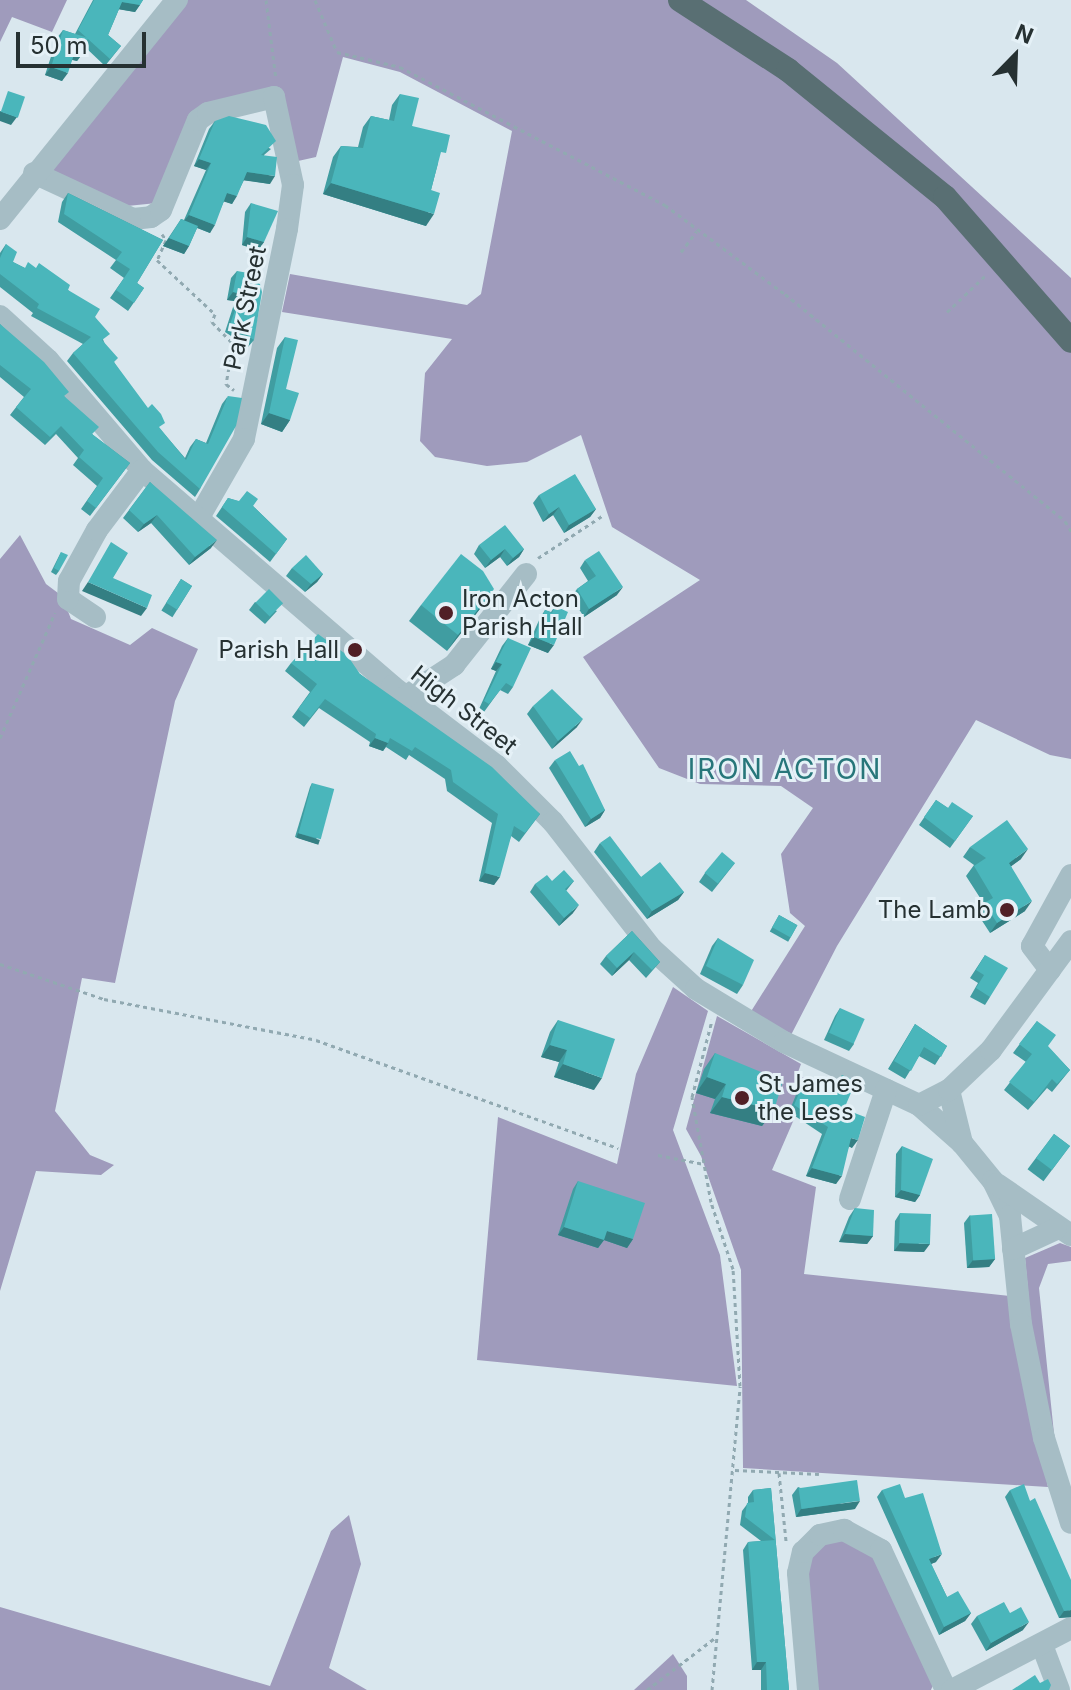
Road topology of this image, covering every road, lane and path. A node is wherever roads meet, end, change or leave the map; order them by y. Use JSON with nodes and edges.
{"nodes":[{"id":1,"x":177,"y":0,"type":"edge"},
{"id":2,"x":266,"y":0,"type":"edge"},
{"id":3,"x":315,"y":0,"type":"edge"},
{"id":4,"x":680,"y":0,"type":"edge"},
{"id":5,"x":274,"y":97,"type":"junction"},
{"id":6,"x":34,"y":173,"type":"junction"},
{"id":7,"x":0,"y":219,"type":"edge"},
{"id":8,"x":697,"y":231,"type":"junction"},
{"id":9,"x":165,"y":241,"type":"edge"},
{"id":10,"x":681,"y":252,"type":"dead end"},
{"id":11,"x":1003,"y":259,"type":"junction"},
{"id":12,"x":947,"y":312,"type":"dead end"},
{"id":13,"x":0,"y":316,"type":"edge"},
{"id":14,"x":1071,"y":341,"type":"edge"},
{"id":15,"x":241,"y":392,"type":"dead end"},
{"id":16,"x":142,"y":470,"type":"junction"},
{"id":17,"x":602,"y":516,"type":"dead end"},
{"id":18,"x":198,"y":519,"type":"junction"},
{"id":19,"x":1071,"y":531,"type":"edge"},
{"id":20,"x":526,"y":574,"type":"joint"},
{"id":21,"x":69,"y":581,"type":"junction"},
{"id":22,"x":95,"y":617,"type":"dead end"},
{"id":23,"x":405,"y":697,"type":"junction"},
{"id":24,"x":0,"y":738,"type":"edge"},
{"id":25,"x":1071,"y":875,"type":"edge"},
{"id":26,"x":1071,"y":941,"type":"edge"},
{"id":27,"x":0,"y":964,"type":"edge"},
{"id":28,"x":1050,"y":970,"type":"junction"},
{"id":29,"x":713,"y":1015,"type":"dead end"},
{"id":30,"x":886,"y":1090,"type":"junction"},
{"id":31,"x":949,"y":1090,"type":"junction"},
{"id":32,"x":919,"y":1105,"type":"junction"},
{"id":33,"x":962,"y":1143,"type":"junction"},
{"id":34,"x":618,"y":1148,"type":"dead end"},
{"id":35,"x":658,"y":1155,"type":"dead end"},
{"id":36,"x":704,"y":1164,"type":"junction"},
{"id":37,"x":993,"y":1181,"type":"junction"},
{"id":38,"x":850,"y":1199,"type":"dead end"},
{"id":39,"x":1064,"y":1232,"type":"edge"},
{"id":40,"x":1013,"y":1249,"type":"junction"},
{"id":41,"x":735,"y":1470,"type":"junction"},
{"id":42,"x":779,"y":1473,"type":"junction"},
{"id":43,"x":819,"y":1474,"type":"dead end"},
{"id":44,"x":1071,"y":1523,"type":"edge"},
{"id":45,"x":800,"y":1565,"type":"junction"},
{"id":46,"x":1071,"y":1628,"type":"edge"},
{"id":47,"x":717,"y":1637,"type":"junction"},
{"id":48,"x":1042,"y":1645,"type":"junction"},
{"id":49,"x":647,"y":1690,"type":"edge"},
{"id":50,"x":712,"y":1690,"type":"edge"},
{"id":51,"x":808,"y":1690,"type":"edge"},
{"id":52,"x":946,"y":1690,"type":"edge"},
{"id":53,"x":952,"y":1690,"type":"edge"},
{"id":54,"x":1059,"y":1690,"type":"edge"}],
"edges":[{"from":1,"to":6,"type":"street"},
{"from":2,"to":5,"type":"path"},
{"from":3,"to":8,"type":"path"},
{"from":4,"to":11,"type":"main road"},
{"from":5,"to":6,"type":"street"},
{"from":5,"to":18,"type":"street","name":"Park Street"},
{"from":6,"to":7,"type":"street"},
{"from":8,"to":10,"type":"path"},
{"from":8,"to":19,"type":"path"},
{"from":9,"to":15,"type":"path"},
{"from":11,"to":12,"type":"path"},
{"from":11,"to":14,"type":"main road"},
{"from":13,"to":16,"type":"street","name":"High Street"},
{"from":16,"to":18,"type":"street","name":"High Street"},
{"from":16,"to":21,"type":"street"},
{"from":17,"to":20,"type":"path"},
{"from":18,"to":23,"type":"street","name":"High Street"},
{"from":20,"to":23,"type":"street"},
{"from":21,"to":22,"type":"street"},
{"from":21,"to":24,"type":"path"},
{"from":23,"to":30,"type":"street","name":"High Street"},
{"from":25,"to":28,"type":"street"},
{"from":26,"to":28,"type":"street"},
{"from":27,"to":34,"type":"path"},
{"from":28,"to":31,"type":"street"},
{"from":29,"to":36,"type":"path"},
{"from":30,"to":32,"type":"street","name":"High Street"},
{"from":30,"to":38,"type":"street"},
{"from":31,"to":32,"type":"street"},
{"from":31,"to":33,"type":"street"},
{"from":32,"to":33,"type":"street","name":"High Street"},
{"from":33,"to":37,"type":"street","name":"High Street"},
{"from":35,"to":36,"type":"path"},
{"from":36,"to":41,"type":"path"},
{"from":37,"to":39,"type":"street"},
{"from":37,"to":40,"type":"street"},
{"from":39,"to":40,"type":"street"},
{"from":40,"to":44,"type":"street"},
{"from":41,"to":42,"type":"path"},
{"from":41,"to":47,"type":"path"},
{"from":42,"to":43,"type":"path"},
{"from":42,"to":45,"type":"path"},
{"from":45,"to":51,"type":"street"},
{"from":45,"to":52,"type":"street"},
{"from":46,"to":48,"type":"street"},
{"from":47,"to":49,"type":"path"},
{"from":47,"to":50,"type":"path"},
{"from":48,"to":53,"type":"street"},
{"from":48,"to":54,"type":"street"}]}
